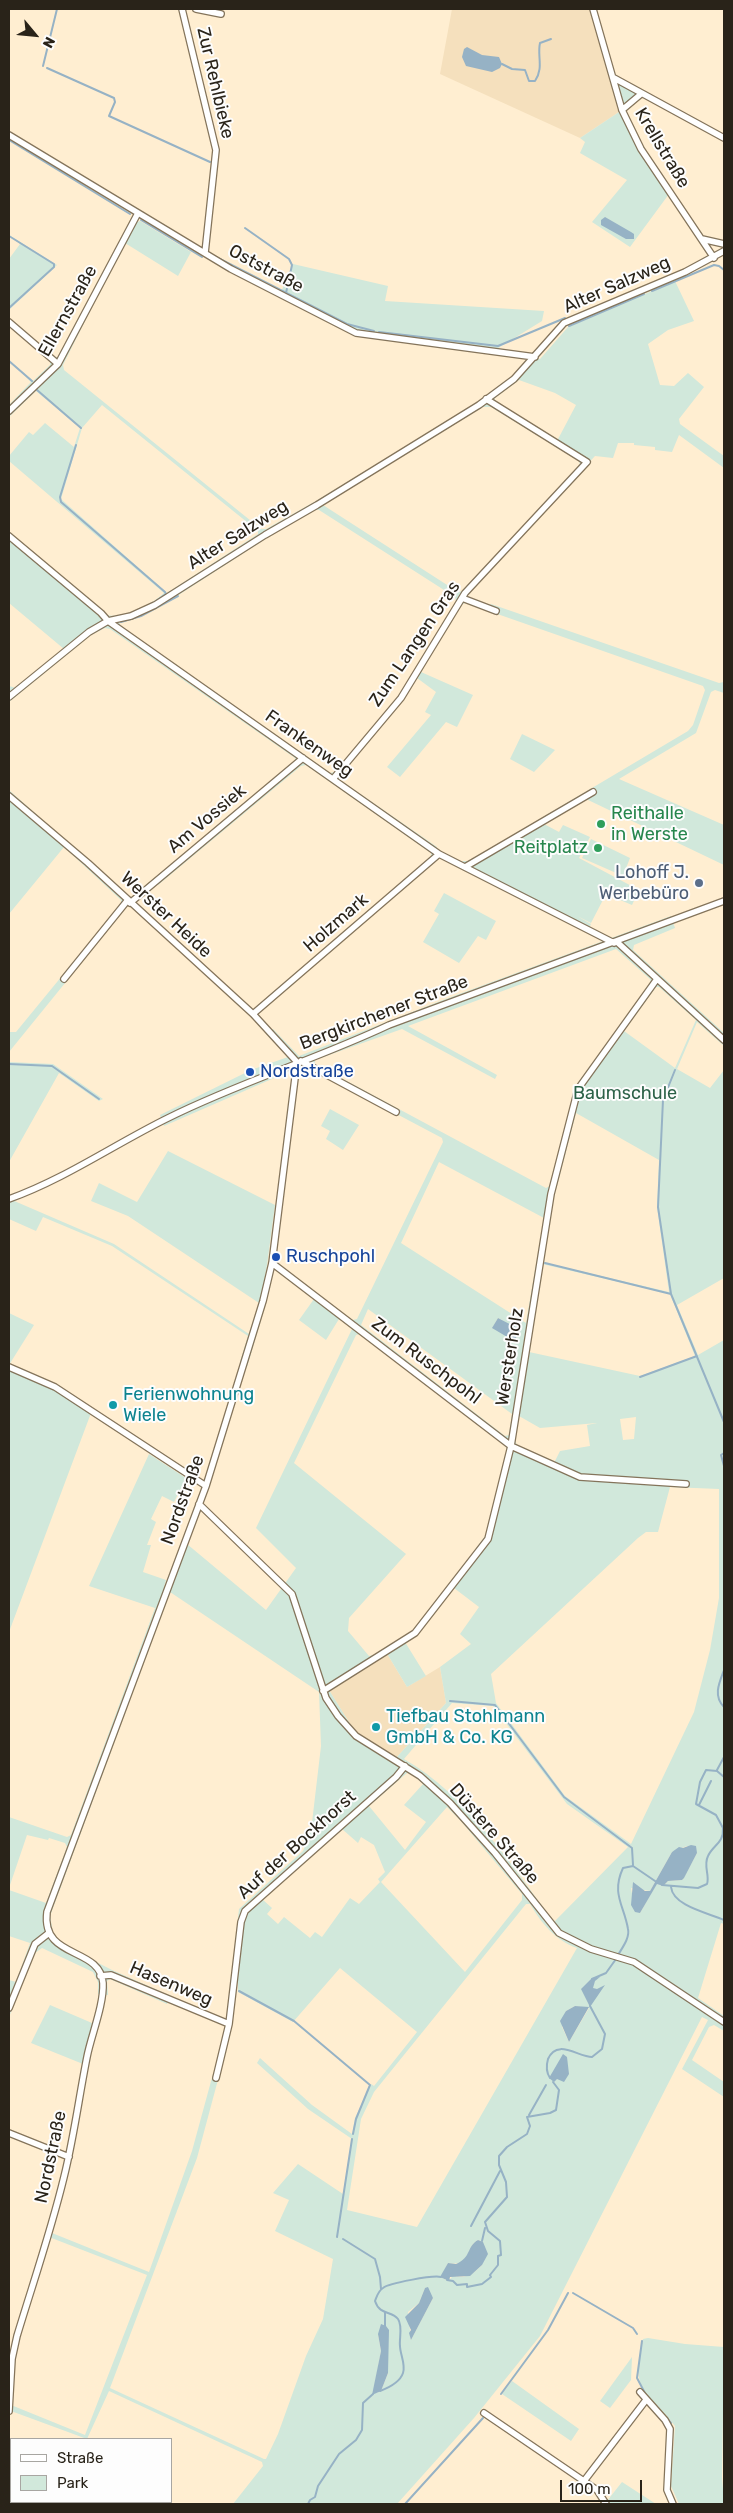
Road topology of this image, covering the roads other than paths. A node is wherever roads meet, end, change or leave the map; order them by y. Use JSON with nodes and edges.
{"nodes":[{"id":1,"x":182,"y":9,"type":"edge"},
{"id":2,"x":196,"y":9,"type":"edge"},
{"id":3,"x":593,"y":9,"type":"edge"},
{"id":4,"x":221,"y":14,"type":"dead end"},
{"id":5,"x":614,"y":78,"type":"junction"},
{"id":6,"x":641,"y":94,"type":"junction"},
{"id":7,"x":622,"y":110,"type":"junction"},
{"id":8,"x":9,"y":135,"type":"edge"},
{"id":9,"x":724,"y":138,"type":"edge"},
{"id":10,"x":138,"y":213,"type":"junction"},
{"id":11,"x":701,"y":239,"type":"junction"},
{"id":12,"x":724,"y":244,"type":"edge"},
{"id":13,"x":724,"y":251,"type":"edge"},
{"id":14,"x":204,"y":253,"type":"junction"},
{"id":15,"x":714,"y":258,"type":"junction"},
{"id":16,"x":9,"y":322,"type":"edge"},
{"id":17,"x":536,"y":357,"type":"junction"},
{"id":18,"x":58,"y":364,"type":"junction"},
{"id":19,"x":486,"y":399,"type":"junction"},
{"id":20,"x":9,"y":411,"type":"edge"},
{"id":21,"x":9,"y":536,"type":"edge"},
{"id":22,"x":462,"y":598,"type":"junction"},
{"id":23,"x":496,"y":611,"type":"dead end"},
{"id":24,"x":108,"y":622,"type":"junction"},
{"id":25,"x":9,"y":697,"type":"edge"},
{"id":26,"x":303,"y":758,"type":"junction"},
{"id":27,"x":333,"y":779,"type":"junction"},
{"id":28,"x":593,"y":792,"type":"dead end"},
{"id":29,"x":9,"y":796,"type":"edge"},
{"id":30,"x":439,"y":854,"type":"junction"},
{"id":31,"x":465,"y":866,"type":"junction"},
{"id":32,"x":129,"y":902,"type":"junction"},
{"id":33,"x":724,"y":902,"type":"edge"},
{"id":34,"x":615,"y":942,"type":"junction"},
{"id":35,"x":64,"y":978,"type":"dead end"},
{"id":36,"x":658,"y":979,"type":"junction"},
{"id":37,"x":253,"y":1014,"type":"junction"},
{"id":38,"x":724,"y":1040,"type":"edge"},
{"id":39,"x":300,"y":1062,"type":"junction"},
{"id":40,"x":396,"y":1112,"type":"dead end"},
{"id":41,"x":9,"y":1199,"type":"edge"},
{"id":42,"x":272,"y":1263,"type":"junction"},
{"id":43,"x":9,"y":1367,"type":"edge"},
{"id":44,"x":511,"y":1446,"type":"junction"},
{"id":45,"x":686,"y":1484,"type":"dead end"},
{"id":46,"x":206,"y":1486,"type":"junction"},
{"id":47,"x":199,"y":1504,"type":"junction"},
{"id":48,"x":323,"y":1691,"type":"junction"},
{"id":49,"x":405,"y":1766,"type":"junction"},
{"id":50,"x":49,"y":1933,"type":"junction"},
{"id":51,"x":100,"y":1976,"type":"junction"},
{"id":52,"x":9,"y":2008,"type":"edge"},
{"id":53,"x":724,"y":2022,"type":"edge"},
{"id":54,"x":229,"y":2024,"type":"junction"},
{"id":55,"x":216,"y":2078,"type":"dead end"},
{"id":56,"x":9,"y":2134,"type":"edge"},
{"id":57,"x":68,"y":2157,"type":"junction"},
{"id":58,"x":640,"y":2392,"type":"dead end"},
{"id":59,"x":646,"y":2400,"type":"junction"},
{"id":60,"x":9,"y":2411,"type":"edge"},
{"id":61,"x":484,"y":2413,"type":"dead end"},
{"id":62,"x":584,"y":2481,"type":"junction"},
{"id":63,"x":606,"y":2504,"type":"edge"},
{"id":64,"x":674,"y":2504,"type":"edge"}],
"edges":[{"from":1,"to":14,"type":"street","name":"Zur Rehlbieke"},
{"from":2,"to":4,"type":"street"},
{"from":3,"to":5,"type":"street","name":"Krellstraße"},
{"from":5,"to":6,"type":"street"},
{"from":5,"to":7,"type":"street","name":"Krellstraße"},
{"from":6,"to":7,"type":"street"},
{"from":6,"to":9,"type":"street"},
{"from":7,"to":11,"type":"street","name":"Krellstraße"},
{"from":8,"to":10,"type":"street","name":"Oststraße"},
{"from":10,"to":14,"type":"street","name":"Oststraße"},
{"from":10,"to":18,"type":"street","name":"Ellernstraße"},
{"from":11,"to":12,"type":"street"},
{"from":11,"to":15,"type":"street","name":"Krellstraße"},
{"from":13,"to":15,"type":"street","name":"Alter Salzweg"},
{"from":14,"to":17,"type":"street","name":"Oststraße"},
{"from":15,"to":17,"type":"street","name":"Alter Salzweg"},
{"from":16,"to":18,"type":"street"},
{"from":17,"to":19,"type":"street","name":"Alter Salzweg"},
{"from":18,"to":20,"type":"street","name":"Ellernstraße"},
{"from":19,"to":22,"type":"street","name":"Zum Langen Gras"},
{"from":19,"to":24,"type":"street","name":"Alter Salzweg"},
{"from":21,"to":24,"type":"street","name":"Frankenweg"},
{"from":22,"to":23,"type":"street"},
{"from":22,"to":27,"type":"street","name":"Zum Langen Gras"},
{"from":24,"to":25,"type":"street","name":"Alter Salzweg"},
{"from":24,"to":26,"type":"street","name":"Frankenweg"},
{"from":26,"to":27,"type":"street","name":"Frankenweg"},
{"from":26,"to":32,"type":"street","name":"Am Vossiek"},
{"from":27,"to":30,"type":"street","name":"Frankenweg"},
{"from":28,"to":31,"type":"street"},
{"from":29,"to":32,"type":"street","name":"Werster Heide"},
{"from":30,"to":31,"type":"street","name":"Frankenweg"},
{"from":30,"to":37,"type":"street","name":"Holzmark"},
{"from":31,"to":34,"type":"street","name":"Frankenweg"},
{"from":32,"to":35,"type":"street","name":"Am Vossiek"},
{"from":32,"to":37,"type":"street","name":"Werster Heide"},
{"from":33,"to":34,"type":"street","name":"Bergkirchener Straße"},
{"from":34,"to":36,"type":"street","name":"Frankenweg"},
{"from":34,"to":39,"type":"street","name":"Bergkirchener Straße"},
{"from":36,"to":38,"type":"street","name":"Frankenweg"},
{"from":36,"to":44,"type":"street","name":"Wersterholz"},
{"from":37,"to":39,"type":"street","name":"Werster Heide"},
{"from":39,"to":40,"type":"street","name":"Werster Heide"},
{"from":39,"to":41,"type":"street","name":"Bergkirchener Straße"},
{"from":39,"to":42,"type":"street","name":"Nordstraße"},
{"from":42,"to":44,"type":"street","name":"Zum Ruschpohl"},
{"from":42,"to":46,"type":"street","name":"Nordstraße"},
{"from":43,"to":46,"type":"street"},
{"from":44,"to":45,"type":"street","name":"Zum Ruschpohl"},
{"from":44,"to":48,"type":"street","name":"Wersterholz"},
{"from":46,"to":47,"type":"street","name":"Nordstraße"},
{"from":47,"to":48,"type":"street","name":"Düstere Straße"},
{"from":47,"to":50,"type":"street","name":"Nordstraße"},
{"from":48,"to":49,"type":"street","name":"Düstere Straße"},
{"from":49,"to":53,"type":"street","name":"Düstere Straße"},
{"from":49,"to":54,"type":"street","name":"Auf der Bockhorst"},
{"from":50,"to":51,"type":"street"},
{"from":50,"to":52,"type":"street"},
{"from":51,"to":54,"type":"street","name":"Hasenweg"},
{"from":51,"to":57,"type":"street","name":"Nordstraße"},
{"from":54,"to":55,"type":"street","name":"Auf der Bockhorst"},
{"from":56,"to":57,"type":"street"},
{"from":57,"to":60,"type":"street","name":"Nordstraße"},
{"from":58,"to":59,"type":"street"},
{"from":59,"to":62,"type":"street"},
{"from":59,"to":64,"type":"street"},
{"from":61,"to":62,"type":"street"},
{"from":62,"to":63,"type":"street"}]}
